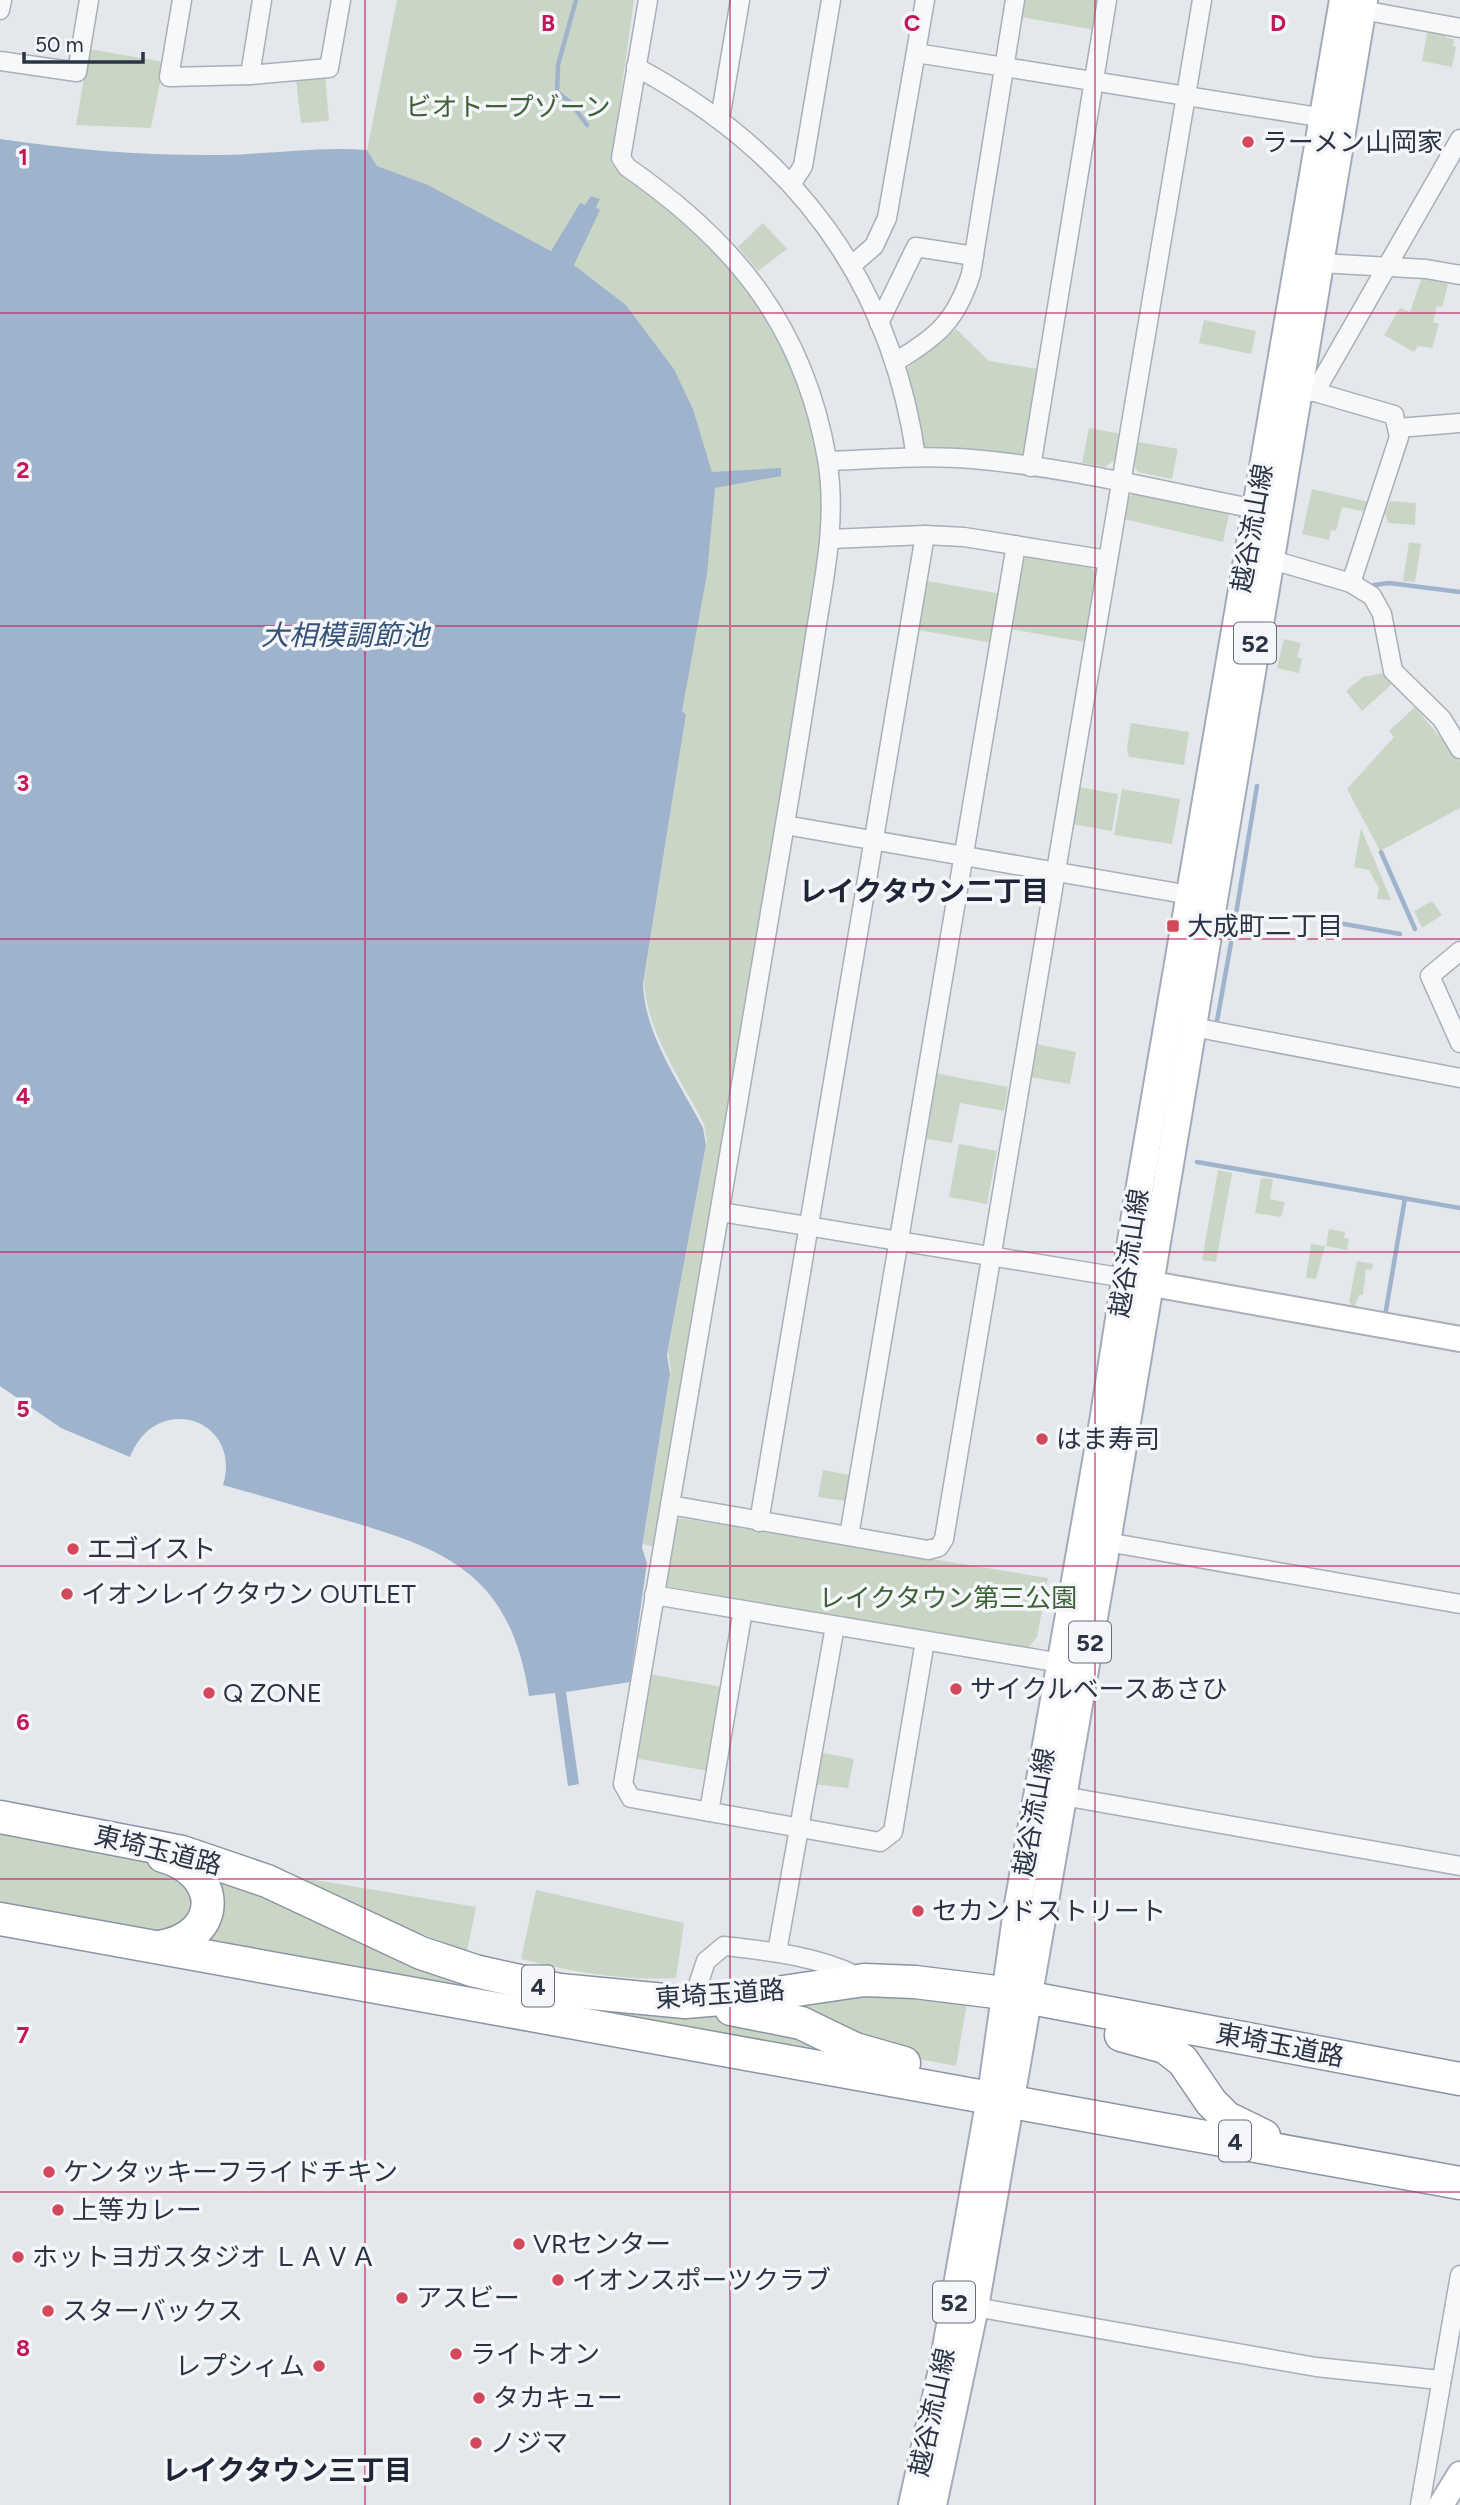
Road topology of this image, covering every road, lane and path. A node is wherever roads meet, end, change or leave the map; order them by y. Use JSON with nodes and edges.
{"nodes":[{"id":1,"x":2,"y":0,"type":"edge"},
{"id":2,"x":89,"y":0,"type":"edge"},
{"id":3,"x":182,"y":0,"type":"edge"},
{"id":4,"x":262,"y":0,"type":"edge"},
{"id":5,"x":341,"y":0,"type":"edge"},
{"id":6,"x":648,"y":0,"type":"edge"},
{"id":7,"x":740,"y":0,"type":"edge"},
{"id":8,"x":831,"y":0,"type":"edge"},
{"id":9,"x":925,"y":0,"type":"edge"},
{"id":10,"x":1016,"y":0,"type":"edge"},
{"id":11,"x":1107,"y":0,"type":"edge"},
{"id":12,"x":1202,"y":0,"type":"edge"},
{"id":13,"x":1356,"y":3,"type":"edge"},
{"id":14,"x":0,"y":10,"type":"edge"},
{"id":15,"x":1460,"y":27,"type":"edge"},
{"id":16,"x":916,"y":53,"type":"junction"},
{"id":17,"x":0,"y":61,"type":"edge"},
{"id":18,"x":1004,"y":66,"type":"junction"},
{"id":19,"x":636,"y":67,"type":"junction"},
{"id":20,"x":250,"y":75,"type":"junction"},
{"id":21,"x":1093,"y":81,"type":"junction"},
{"id":22,"x":1186,"y":98,"type":"junction"},
{"id":23,"x":1325,"y":118,"type":"junction"},
{"id":24,"x":720,"y":119,"type":"junction"},
{"id":25,"x":1460,"y":139,"type":"edge"},
{"id":26,"x":792,"y":183,"type":"junction"},
{"id":27,"x":974,"y":256,"type":"junction"},
{"id":28,"x":1320,"y":263,"type":"junction"},
{"id":29,"x":852,"y":265,"type":"junction"},
{"id":30,"x":1385,"y":267,"type":"junction"},
{"id":31,"x":1460,"y":275,"type":"edge"},
{"id":32,"x":879,"y":323,"type":"junction"},
{"id":33,"x":895,"y":362,"type":"junction"},
{"id":34,"x":1306,"y":392,"type":"junction"},
{"id":35,"x":1460,"y":423,"type":"edge"},
{"id":36,"x":1398,"y":428,"type":"junction"},
{"id":37,"x":916,"y":457,"type":"junction"},
{"id":38,"x":828,"y":461,"type":"junction"},
{"id":39,"x":1031,"y":467,"type":"junction"},
{"id":40,"x":1121,"y":483,"type":"junction"},
{"id":41,"x":1256,"y":509,"type":"junction"},
{"id":42,"x":925,"y":535,"type":"junction"},
{"id":43,"x":830,"y":539,"type":"junction"},
{"id":44,"x":1016,"y":545,"type":"junction"},
{"id":45,"x":1269,"y":559,"type":"junction"},
{"id":46,"x":1108,"y":560,"type":"junction"},
{"id":47,"x":1350,"y":583,"type":"junction"},
{"id":48,"x":1460,"y":749,"type":"edge"},
{"id":49,"x":785,"y":825,"type":"junction"},
{"id":50,"x":874,"y":841,"type":"junction"},
{"id":51,"x":962,"y":855,"type":"junction"},
{"id":52,"x":1056,"y":871,"type":"junction"},
{"id":53,"x":1190,"y":895,"type":"junction"},
{"id":54,"x":1460,"y":951,"type":"edge"},
{"id":55,"x":1193,"y":1027,"type":"junction"},
{"id":56,"x":1460,"y":1043,"type":"edge"},
{"id":57,"x":1460,"y":1078,"type":"edge"},
{"id":58,"x":721,"y":1212,"type":"junction"},
{"id":59,"x":810,"y":1225,"type":"junction"},
{"id":60,"x":899,"y":1240,"type":"junction"},
{"id":61,"x":992,"y":1256,"type":"junction"},
{"id":62,"x":1137,"y":1282,"type":"junction"},
{"id":63,"x":1460,"y":1339,"type":"edge"},
{"id":64,"x":670,"y":1505,"type":"junction"},
{"id":65,"x":759,"y":1522,"type":"junction"},
{"id":66,"x":849,"y":1536,"type":"junction"},
{"id":67,"x":1107,"y":1542,"type":"junction"},
{"id":68,"x":654,"y":1595,"type":"junction"},
{"id":69,"x":1460,"y":1604,"type":"edge"},
{"id":70,"x":743,"y":1610,"type":"junction"},
{"id":71,"x":835,"y":1626,"type":"junction"},
{"id":72,"x":925,"y":1641,"type":"junction"},
{"id":73,"x":1061,"y":1663,"type":"junction"},
{"id":74,"x":1063,"y":1796,"type":"junction"},
{"id":75,"x":709,"y":1812,"type":"junction"},
{"id":76,"x":0,"y":1817,"type":"edge"},
{"id":77,"x":798,"y":1829,"type":"junction"},
{"id":78,"x":96,"y":1834,"type":"junction"},
{"id":79,"x":1460,"y":1866,"type":"edge"},
{"id":80,"x":0,"y":1919,"type":"edge"},
{"id":81,"x":159,"y":1948,"type":"junction"},
{"id":82,"x":777,"y":1952,"type":"junction"},
{"id":83,"x":864,"y":1980,"type":"junction"},
{"id":84,"x":1019,"y":2000,"type":"junction"},
{"id":85,"x":685,"y":2002,"type":"junction"},
{"id":86,"x":1377,"y":2063,"type":"junction"},
{"id":87,"x":1460,"y":2079,"type":"edge"},
{"id":88,"x":997,"y":2093,"type":"junction"},
{"id":89,"x":1460,"y":2096,"type":"edge"},
{"id":90,"x":1312,"y":2155,"type":"junction"},
{"id":91,"x":1460,"y":2183,"type":"edge"},
{"id":92,"x":1460,"y":2275,"type":"edge"},
{"id":93,"x":975,"y":2307,"type":"junction"},
{"id":94,"x":1440,"y":2380,"type":"junction"},
{"id":95,"x":1460,"y":2474,"type":"edge"},
{"id":96,"x":912,"y":2505,"type":"edge"},
{"id":97,"x":933,"y":2505,"type":"edge"},
{"id":98,"x":1420,"y":2505,"type":"edge"},
{"id":99,"x":1441,"y":2505,"type":"edge"}],
"edges":[{"from":1,"to":14,"type":"street"},
{"from":2,"to":17,"type":"street"},
{"from":3,"to":20,"type":"street"},
{"from":4,"to":20,"type":"street"},
{"from":5,"to":20,"type":"street"},
{"from":6,"to":19,"type":"street"},
{"from":7,"to":24,"type":"street"},
{"from":8,"to":26,"type":"street"},
{"from":9,"to":16,"type":"street"},
{"from":10,"to":18,"type":"street"},
{"from":11,"to":21,"type":"street"},
{"from":12,"to":22,"type":"street"},
{"from":13,"to":15,"type":"street"},
{"from":13,"to":23,"type":"main road","name":"越谷流山線","number":"52"},
{"from":13,"to":28,"type":"main road","name":"越谷流山線","number":"52"},
{"from":16,"to":18,"type":"street"},
{"from":16,"to":29,"type":"street"},
{"from":18,"to":21,"type":"street"},
{"from":18,"to":27,"type":"street"},
{"from":19,"to":24,"type":"street"},
{"from":19,"to":38,"type":"street"},
{"from":21,"to":22,"type":"street"},
{"from":21,"to":39,"type":"street"},
{"from":22,"to":23,"type":"street"},
{"from":22,"to":40,"type":"street"},
{"from":23,"to":41,"type":"main road","name":"越谷流山線","number":"52"},
{"from":24,"to":26,"type":"street"},
{"from":25,"to":30,"type":"street"},
{"from":26,"to":29,"type":"street"},
{"from":27,"to":32,"type":"street"},
{"from":27,"to":33,"type":"street"},
{"from":28,"to":30,"type":"street"},
{"from":28,"to":34,"type":"main road","name":"越谷流山線","number":"52"},
{"from":29,"to":32,"type":"street"},
{"from":30,"to":31,"type":"street"},
{"from":30,"to":34,"type":"street"},
{"from":32,"to":33,"type":"street"},
{"from":33,"to":37,"type":"street"},
{"from":34,"to":36,"type":"street"},
{"from":34,"to":45,"type":"main road","name":"越谷流山線","number":"52"},
{"from":35,"to":36,"type":"street"},
{"from":36,"to":47,"type":"street"},
{"from":37,"to":38,"type":"street"},
{"from":37,"to":39,"type":"street"},
{"from":38,"to":43,"type":"street"},
{"from":39,"to":40,"type":"street"},
{"from":40,"to":41,"type":"street"},
{"from":40,"to":46,"type":"street"},
{"from":41,"to":53,"type":"main road","name":"越谷流山線","number":"52"},
{"from":42,"to":43,"type":"street"},
{"from":42,"to":44,"type":"street"},
{"from":42,"to":50,"type":"street"},
{"from":43,"to":49,"type":"street"},
{"from":44,"to":46,"type":"street"},
{"from":44,"to":51,"type":"street"},
{"from":45,"to":47,"type":"street"},
{"from":45,"to":55,"type":"main road","name":"越谷流山線","number":"52"},
{"from":46,"to":52,"type":"street"},
{"from":47,"to":48,"type":"street"},
{"from":49,"to":50,"type":"street"},
{"from":49,"to":58,"type":"street"},
{"from":50,"to":51,"type":"street"},
{"from":50,"to":59,"type":"street"},
{"from":51,"to":52,"type":"street"},
{"from":51,"to":60,"type":"street"},
{"from":52,"to":53,"type":"street"},
{"from":52,"to":61,"type":"street"},
{"from":53,"to":62,"type":"main road","name":"越谷流山線","number":"52"},
{"from":54,"to":56,"type":"street"},
{"from":55,"to":57,"type":"street"},
{"from":55,"to":62,"type":"main road","name":"越谷流山線","number":"52"},
{"from":58,"to":59,"type":"street"},
{"from":58,"to":64,"type":"street"},
{"from":59,"to":60,"type":"street"},
{"from":59,"to":65,"type":"street"},
{"from":60,"to":61,"type":"street"},
{"from":60,"to":66,"type":"street"},
{"from":61,"to":62,"type":"street"},
{"from":61,"to":66,"type":"street"},
{"from":62,"to":63,"type":"street"},
{"from":62,"to":67,"type":"main road","name":"越谷流山線","number":"52"},
{"from":62,"to":73,"type":"main road","name":"越谷流山線","number":"52"},
{"from":64,"to":65,"type":"street"},
{"from":64,"to":68,"type":"street"},
{"from":65,"to":66,"type":"street"},
{"from":67,"to":69,"type":"street"},
{"from":67,"to":74,"type":"main road","name":"越谷流山線","number":"52"},
{"from":68,"to":70,"type":"street"},
{"from":68,"to":75,"type":"street"},
{"from":70,"to":71,"type":"street"},
{"from":70,"to":75,"type":"street"},
{"from":71,"to":72,"type":"street"},
{"from":71,"to":77,"type":"street"},
{"from":72,"to":73,"type":"street"},
{"from":72,"to":77,"type":"street"},
{"from":73,"to":84,"type":"main road","name":"越谷流山線","number":"52"},
{"from":74,"to":79,"type":"street"},
{"from":74,"to":84,"type":"main road","name":"越谷流山線","number":"52"},
{"from":75,"to":77,"type":"street"},
{"from":76,"to":78,"type":"highway","name":"東埼玉道路","number":"4"},
{"from":77,"to":82,"type":"street"},
{"from":78,"to":81,"type":"highway","number":"4"},
{"from":78,"to":85,"type":"highway","name":"東埼玉道路","number":"4"},
{"from":80,"to":81,"type":"highway","name":"東埼玉道路","number":"4"},
{"from":81,"to":88,"type":"highway","name":"東埼玉道路","number":"4"},
{"from":82,"to":83,"type":"street"},
{"from":82,"to":85,"type":"street"},
{"from":83,"to":84,"type":"highway","name":"東埼玉道路","number":"4"},
{"from":83,"to":85,"type":"highway","name":"東埼玉道路","number":"4"},
{"from":84,"to":86,"type":"highway","name":"東埼玉道路","number":"4"},
{"from":84,"to":88,"type":"main road","name":"越谷流山線","number":"52"},
{"from":84,"to":90,"type":"highway","number":"4"},
{"from":85,"to":88,"type":"highway","number":"4"},
{"from":86,"to":87,"type":"highway","name":"東埼玉道路","number":"4"},
{"from":86,"to":89,"type":"highway","number":"4"},
{"from":88,"to":90,"type":"highway","name":"東埼玉道路","number":"4"},
{"from":88,"to":93,"type":"main road","name":"越谷流山線","number":"52"},
{"from":88,"to":96,"type":"main road","name":"越谷流山線","number":"52"},
{"from":90,"to":91,"type":"highway","name":"東埼玉道路","number":"4"},
{"from":92,"to":94,"type":"street"},
{"from":93,"to":94,"type":"street"},
{"from":93,"to":97,"type":"main road","name":"越谷流山線","number":"52"},
{"from":94,"to":98,"type":"street"},
{"from":95,"to":99,"type":"street"}]}
